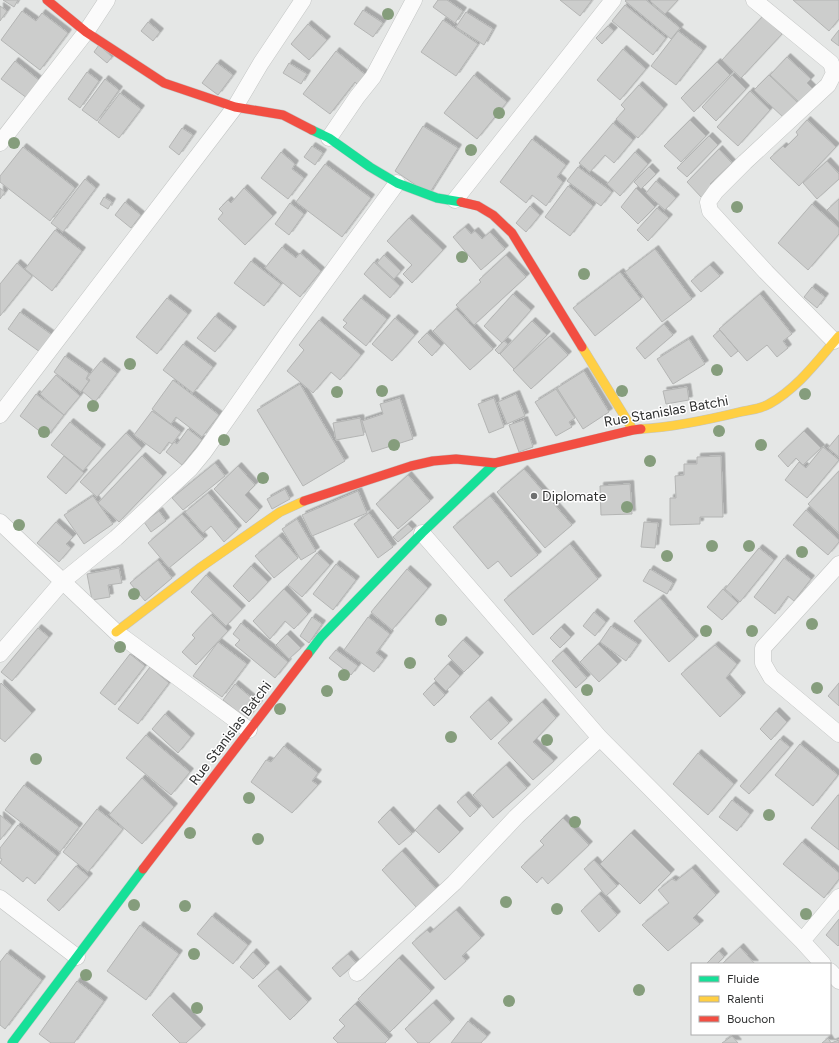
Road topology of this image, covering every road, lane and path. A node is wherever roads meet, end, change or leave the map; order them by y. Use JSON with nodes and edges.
{"nodes":[{"id":1,"x":47,"y":0,"type":"edge"},
{"id":2,"x":108,"y":0,"type":"edge"},
{"id":3,"x":303,"y":0,"type":"edge"},
{"id":4,"x":414,"y":0,"type":"edge"},
{"id":5,"x":614,"y":0,"type":"edge"},
{"id":6,"x":754,"y":0,"type":"edge"},
{"id":7,"x":86,"y":32,"type":"junction"},
{"id":8,"x":235,"y":107,"type":"junction"},
{"id":9,"x":329,"y":138,"type":"junction"},
{"id":10,"x":0,"y":143,"type":"edge"},
{"id":11,"x":397,"y":183,"type":"junction"},
{"id":12,"x":455,"y":200,"type":"junction"},
{"id":13,"x":836,"y":338,"type":"edge"},
{"id":14,"x":0,"y":415,"type":"edge"},
{"id":15,"x":633,"y":430,"type":"junction"},
{"id":16,"x":495,"y":463,"type":"junction"},
{"id":17,"x":0,"y":522,"type":"edge"},
{"id":18,"x":422,"y":533,"type":"junction"},
{"id":19,"x":839,"y":564,"type":"edge"},
{"id":20,"x":63,"y":581,"type":"junction"},
{"id":21,"x":116,"y":632,"type":"junction"},
{"id":22,"x":0,"y":654,"type":"edge"},
{"id":23,"x":249,"y":730,"type":"junction"},
{"id":24,"x":839,"y":734,"type":"edge"},
{"id":25,"x":600,"y":738,"type":"junction"},
{"id":26,"x":839,"y":897,"type":"edge"},
{"id":27,"x":0,"y":898,"type":"edge"},
{"id":28,"x":802,"y":941,"type":"junction"},
{"id":29,"x":77,"y":957,"type":"junction"},
{"id":30,"x":822,"y":963,"type":"edge"},
{"id":31,"x":831,"y":972,"type":"edge"},
{"id":32,"x":357,"y":973,"type":"dead end"},
{"id":33,"x":839,"y":981,"type":"edge"},
{"id":34,"x":0,"y":1039,"type":"edge"},
{"id":35,"x":6,"y":1043,"type":"edge"},
{"id":36,"x":12,"y":1043,"type":"edge"}],
"edges":[{"from":1,"to":7,"type":"street"},
{"from":2,"to":7,"type":"street"},
{"from":3,"to":8,"type":"street"},
{"from":4,"to":9,"type":"street"},
{"from":5,"to":12,"type":"street"},
{"from":6,"to":13,"type":"street"},
{"from":7,"to":8,"type":"street"},
{"from":7,"to":10,"type":"street"},
{"from":8,"to":9,"type":"street"},
{"from":8,"to":14,"type":"street"},
{"from":9,"to":11,"type":"street"},
{"from":11,"to":12,"type":"street"},
{"from":11,"to":20,"type":"street"},
{"from":12,"to":15,"type":"street"},
{"from":13,"to":15,"type":"street","name":"Rue Stanislas Batchi"},
{"from":15,"to":16,"type":"street","name":"Rue Stanislas Batchi"},
{"from":16,"to":18,"type":"street","name":"Rue Stanislas Batchi"},
{"from":16,"to":21,"type":"street","name":"Rue Stanislas Batchi"},
{"from":17,"to":20,"type":"street"},
{"from":18,"to":23,"type":"street","name":"Rue Stanislas Batchi"},
{"from":18,"to":25,"type":"street"},
{"from":19,"to":24,"type":"street"},
{"from":20,"to":21,"type":"street"},
{"from":20,"to":22,"type":"street"},
{"from":21,"to":23,"type":"street"},
{"from":23,"to":29,"type":"street","name":"Rue Stanislas Batchi"},
{"from":25,"to":28,"type":"street"},
{"from":25,"to":32,"type":"street"},
{"from":26,"to":28,"type":"street"},
{"from":27,"to":29,"type":"street"},
{"from":28,"to":30,"type":"street"},
{"from":29,"to":36,"type":"street","name":"Rue Stanislas Batchi"},
{"from":31,"to":33,"type":"street"},
{"from":34,"to":35,"type":"street"}]}
